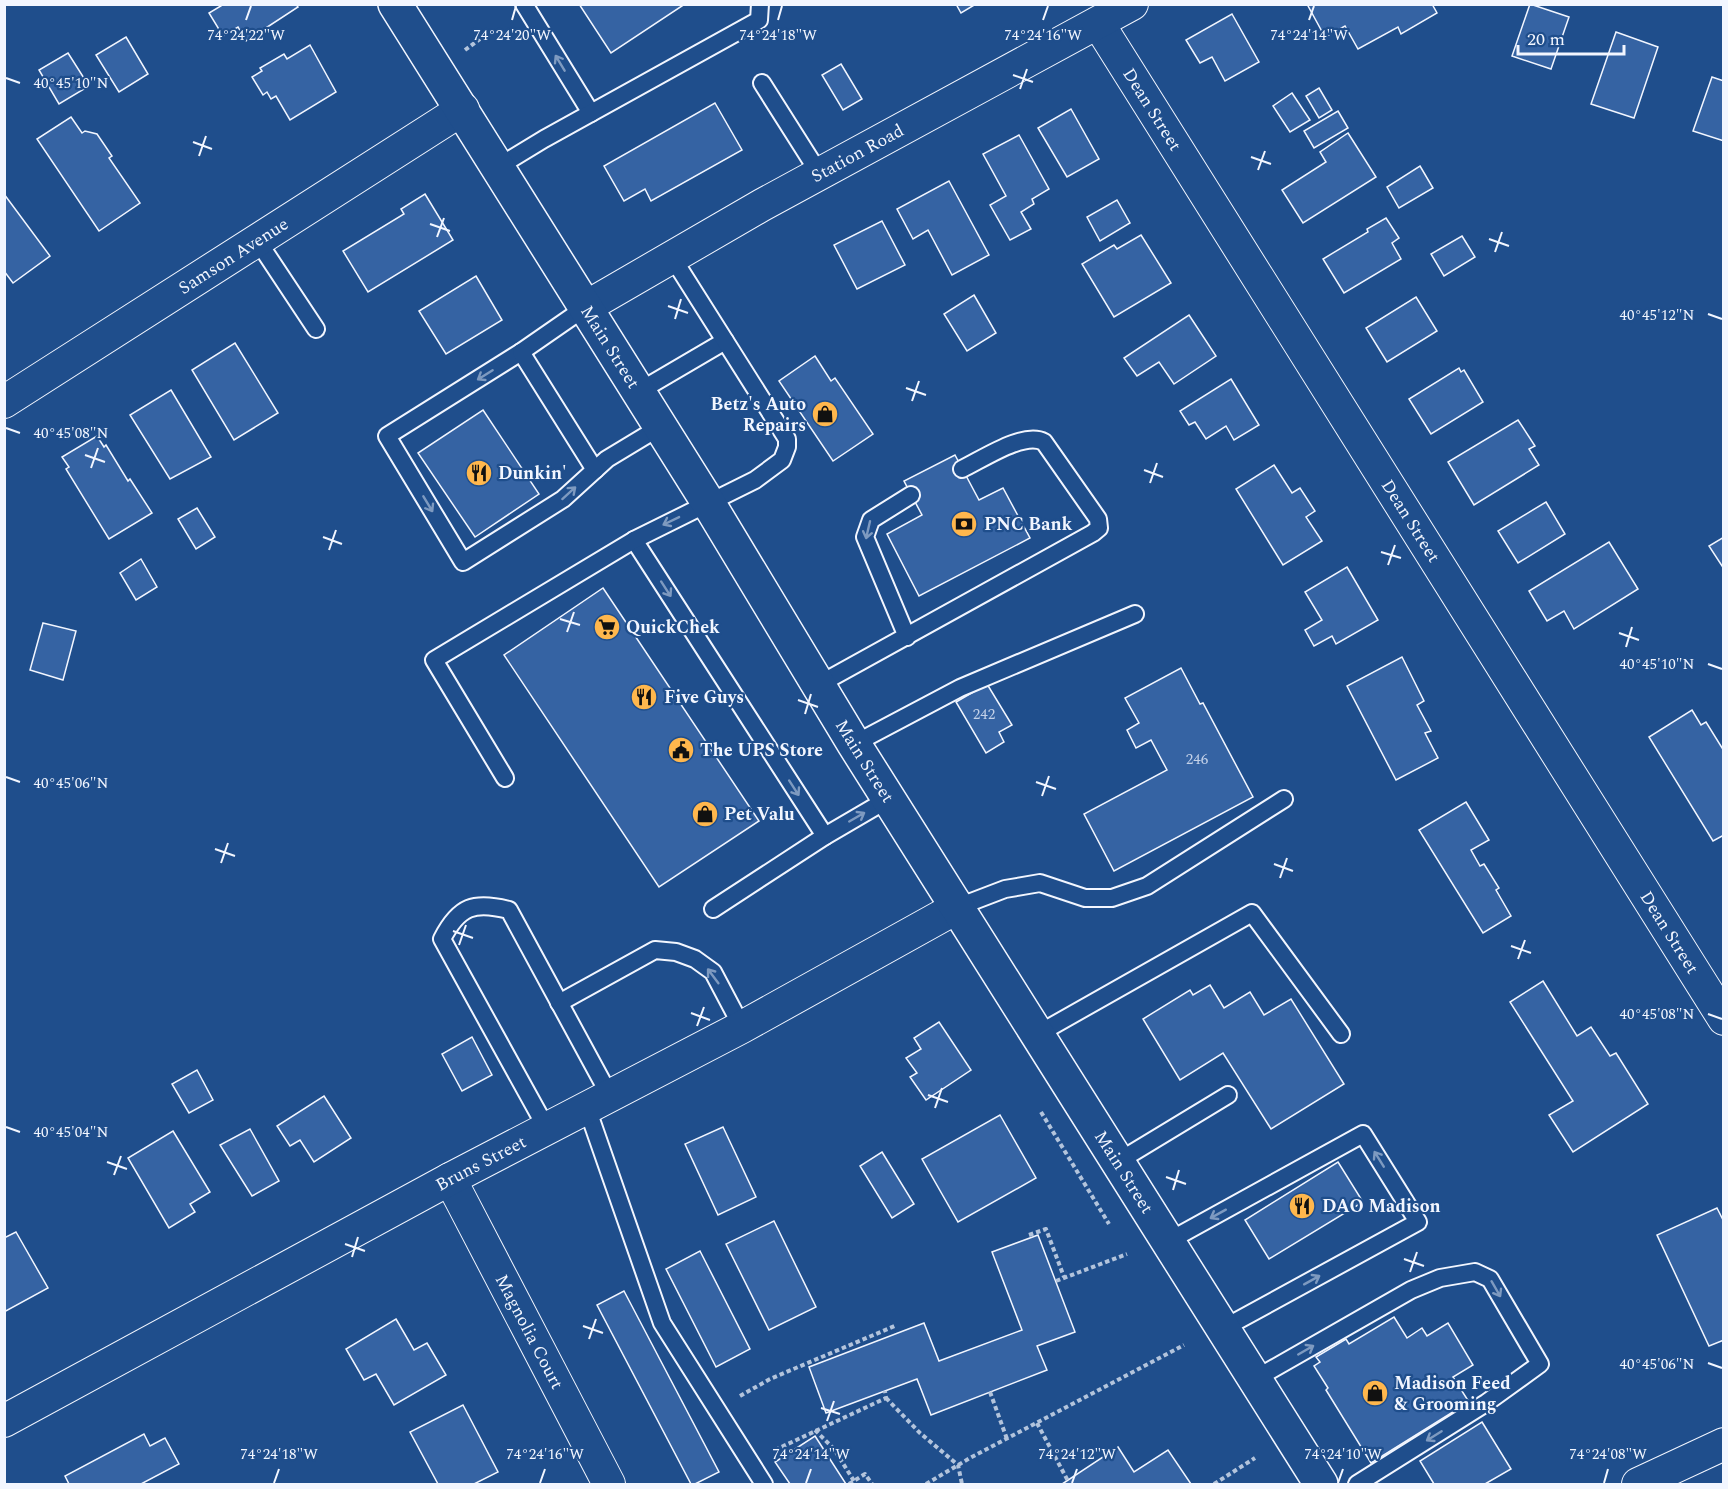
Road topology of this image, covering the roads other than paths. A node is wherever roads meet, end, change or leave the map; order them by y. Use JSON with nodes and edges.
{"nodes":[{"id":1,"x":395,"y":4,"type":"edge"},
{"id":2,"x":524,"y":4,"type":"edge"},
{"id":3,"x":760,"y":4,"type":"edge"},
{"id":4,"x":1132,"y":4,"type":"edge"},
{"id":5,"x":1098,"y":23,"type":"junction"},
{"id":6,"x":762,"y":83,"type":"dead end"},
{"id":7,"x":463,"y":109,"type":"junction"},
{"id":8,"x":591,"y":113,"type":"junction"},
{"id":9,"x":498,"y":168,"type":"junction"},
{"id":10,"x":819,"y":173,"type":"junction"},
{"id":11,"x":257,"y":240,"type":"junction"},
{"id":12,"x":672,"y":257,"type":"junction"},
{"id":13,"x":586,"y":307,"type":"junction"},
{"id":14,"x":316,"y":329,"type":"dead end"},
{"id":15,"x":724,"y":341,"type":"junction"},
{"id":16,"x":522,"y":352,"type":"junction"},
{"id":17,"x":638,"y":392,"type":"junction"},
{"id":18,"x":4,"y":402,"type":"edge"},
{"id":19,"x":660,"y":427,"type":"junction"},
{"id":20,"x":962,"y":469,"type":"dead end"},
{"id":21,"x":595,"y":470,"type":"junction"},
{"id":22,"x":911,"y":495,"type":"dead end"},
{"id":23,"x":709,"y":504,"type":"junction"},
{"id":24,"x":634,"y":540,"type":"junction"},
{"id":25,"x":1135,"y":614,"type":"dead end"},
{"id":26,"x":907,"y":637,"type":"junction"},
{"id":27,"x":818,"y":685,"type":"junction"},
{"id":28,"x":854,"y":744,"type":"junction"},
{"id":29,"x":505,"y":778,"type":"dead end"},
{"id":30,"x":890,"y":798,"type":"junction"},
{"id":31,"x":1284,"y":799,"type":"dead end"},
{"id":32,"x":825,"y":836,"type":"junction"},
{"id":33,"x":958,"y":907,"type":"junction"},
{"id":34,"x":713,"y":909,"type":"dead end"},
{"id":35,"x":559,"y":1003,"type":"junction"},
{"id":36,"x":1724,"y":1019,"type":"edge"},
{"id":37,"x":742,"y":1027,"type":"junction"},
{"id":38,"x":1038,"y":1034,"type":"junction"},
{"id":39,"x":1341,"y":1034,"type":"dead end"},
{"id":40,"x":1228,"y":1095,"type":"dead end"},
{"id":41,"x":598,"y":1102,"type":"junction"},
{"id":42,"x":547,"y":1129,"type":"junction"},
{"id":43,"x":1119,"y":1161,"type":"junction"},
{"id":44,"x":450,"y":1179,"type":"junction"},
{"id":45,"x":1167,"y":1242,"type":"junction"},
{"id":46,"x":1224,"y":1328,"type":"junction"},
{"id":47,"x":1256,"y":1379,"type":"junction"},
{"id":48,"x":4,"y":1421,"type":"edge"},
{"id":49,"x":1724,"y":1444,"type":"edge"},
{"id":50,"x":609,"y":1485,"type":"edge"},
{"id":51,"x":764,"y":1485,"type":"edge"},
{"id":52,"x":1322,"y":1485,"type":"edge"},
{"id":53,"x":1357,"y":1485,"type":"edge"},
{"id":54,"x":1638,"y":1485,"type":"edge"}],
"edges":[{"from":1,"to":7,"type":"main road","name":"Main Street"},
{"from":8,"to":2,"type":"lane","one_way":true},
{"from":3,"to":8,"type":"lane"},
{"from":4,"to":5,"type":"street","name":"Station Road"},
{"from":5,"to":10,"type":"street","name":"Station Road"},
{"from":5,"to":36,"type":"street","name":"Dean Street"},
{"from":6,"to":10,"type":"lane"},
{"from":7,"to":9,"type":"main road","name":"Main Street"},
{"from":7,"to":11,"type":"street","name":"Samson Avenue"},
{"from":8,"to":9,"type":"lane"},
{"from":9,"to":13,"type":"main road","name":"Main Street"},
{"from":10,"to":12,"type":"street","name":"Station Road"},
{"from":11,"to":14,"type":"lane"},
{"from":11,"to":18,"type":"street","name":"Samson Avenue"},
{"from":12,"to":13,"type":"street","name":"Station Road"},
{"from":12,"to":15,"type":"lane"},
{"from":13,"to":16,"type":"lane"},
{"from":13,"to":17,"type":"main road","name":"Main Street"},
{"from":15,"to":17,"type":"lane"},
{"from":15,"to":23,"type":"lane"},
{"from":16,"to":21,"type":"lane"},
{"from":16,"to":21,"type":"lane","one_way":true},
{"from":17,"to":19,"type":"main road","name":"Main Street"},
{"from":19,"to":21,"type":"lane"},
{"from":19,"to":23,"type":"main road","name":"Main Street"},
{"from":20,"to":26,"type":"lane"},
{"from":22,"to":26,"type":"lane","one_way":true},
{"from":23,"to":24,"type":"lane","one_way":true},
{"from":23,"to":27,"type":"main road","name":"Main Street"},
{"from":24,"to":29,"type":"lane"},
{"from":24,"to":32,"type":"lane","one_way":true},
{"from":25,"to":28,"type":"lane"},
{"from":26,"to":27,"type":"lane"},
{"from":27,"to":28,"type":"main road","name":"Main Street"},
{"from":28,"to":30,"type":"main road","name":"Main Street"},
{"from":32,"to":30,"type":"lane","one_way":true},
{"from":30,"to":33,"type":"main road","name":"Main Street"},
{"from":31,"to":33,"type":"lane"},
{"from":32,"to":34,"type":"lane"},
{"from":33,"to":37,"type":"street","name":"Bruns Street"},
{"from":33,"to":38,"type":"main road","name":"Main Street"},
{"from":37,"to":35,"type":"lane","one_way":true},
{"from":35,"to":41,"type":"lane"},
{"from":35,"to":42,"type":"lane"},
{"from":37,"to":41,"type":"street","name":"Bruns Street"},
{"from":38,"to":39,"type":"lane"},
{"from":38,"to":43,"type":"main road","name":"Main Street"},
{"from":40,"to":43,"type":"lane"},
{"from":41,"to":42,"type":"street","name":"Bruns Street"},
{"from":41,"to":51,"type":"lane"},
{"from":42,"to":44,"type":"street","name":"Bruns Street"},
{"from":43,"to":45,"type":"main road","name":"Main Street"},
{"from":44,"to":48,"type":"street","name":"Bruns Street"},
{"from":44,"to":50,"type":"street","name":"Magnolia Court"},
{"from":45,"to":46,"type":"main road","name":"Main Street"},
{"from":46,"to":45,"type":"lane","one_way":true},
{"from":46,"to":47,"type":"main road","name":"Main Street"},
{"from":47,"to":52,"type":"main road","name":"Main Street"},
{"from":47,"to":53,"type":"lane","one_way":true},
{"from":49,"to":54,"type":"street"}]}
